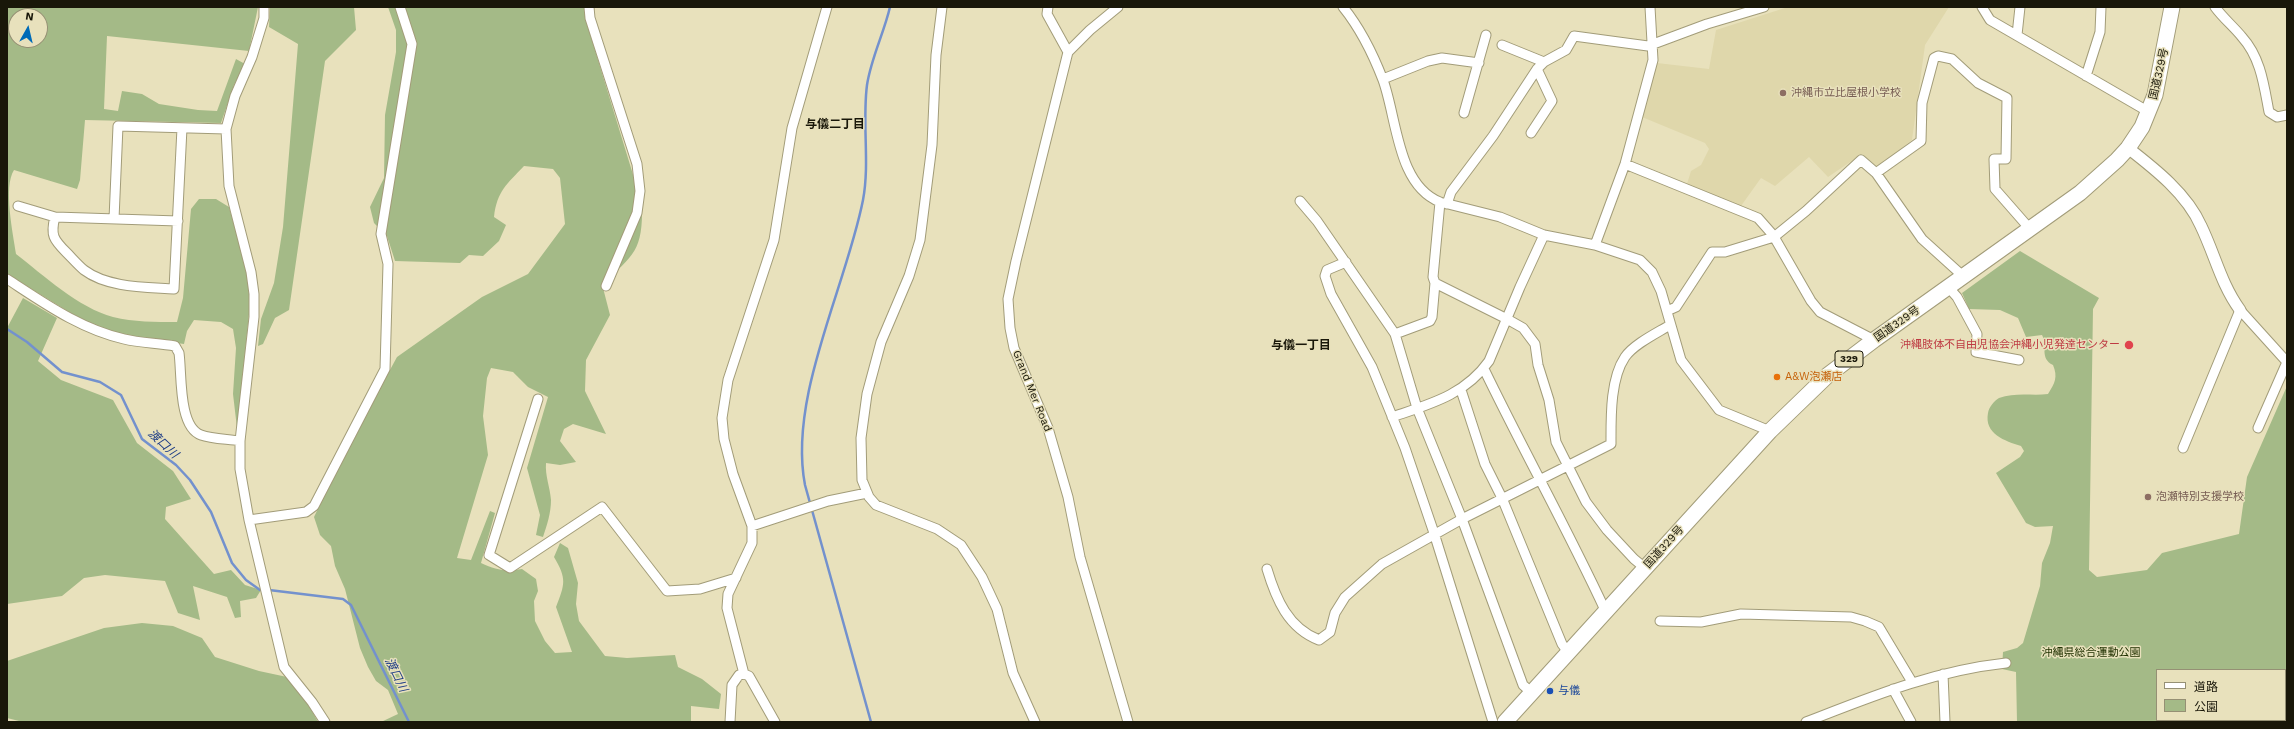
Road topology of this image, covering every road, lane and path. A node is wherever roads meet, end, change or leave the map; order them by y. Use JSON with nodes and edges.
{"nodes":[{"id":1,"x":264,"y":7,"type":"edge"},
{"id":2,"x":400,"y":7,"type":"edge"},
{"id":3,"x":589,"y":7,"type":"edge"},
{"id":4,"x":827,"y":7,"type":"edge"},
{"id":5,"x":942,"y":7,"type":"edge"},
{"id":6,"x":1048,"y":7,"type":"edge"},
{"id":7,"x":1118,"y":7,"type":"edge"},
{"id":8,"x":1343,"y":7,"type":"edge"},
{"id":9,"x":1650,"y":7,"type":"edge"},
{"id":10,"x":1764,"y":7,"type":"edge"},
{"id":11,"x":1982,"y":7,"type":"edge"},
{"id":12,"x":2020,"y":7,"type":"edge"},
{"id":13,"x":2101,"y":7,"type":"edge"},
{"id":14,"x":2172,"y":7,"type":"edge"},
{"id":15,"x":2215,"y":7,"type":"edge"},
{"id":16,"x":1486,"y":35,"type":"dead end"},
{"id":17,"x":2017,"y":35,"type":"junction"},
{"id":18,"x":1652,"y":44,"type":"junction"},
{"id":19,"x":1502,"y":45,"type":"dead end"},
{"id":20,"x":1068,"y":52,"type":"junction"},
{"id":21,"x":1544,"y":62,"type":"junction"},
{"id":22,"x":1479,"y":63,"type":"junction"},
{"id":23,"x":1537,"y":69,"type":"junction"},
{"id":24,"x":2086,"y":76,"type":"junction"},
{"id":25,"x":1382,"y":79,"type":"junction"},
{"id":26,"x":2149,"y":112,"type":"junction"},
{"id":27,"x":1464,"y":113,"type":"dead end"},
{"id":28,"x":2287,"y":115,"type":"edge"},
{"id":29,"x":182,"y":128,"type":"junction"},
{"id":30,"x":226,"y":129,"type":"junction"},
{"id":31,"x":1531,"y":133,"type":"dead end"},
{"id":32,"x":2128,"y":148,"type":"junction"},
{"id":33,"x":1625,"y":164,"type":"junction"},
{"id":34,"x":1876,"y":173,"type":"junction"},
{"id":35,"x":1300,"y":201,"type":"dead end"},
{"id":36,"x":1444,"y":203,"type":"junction"},
{"id":37,"x":18,"y":206,"type":"dead end"},
{"id":38,"x":55,"y":217,"type":"junction"},
{"id":39,"x":114,"y":219,"type":"junction"},
{"id":40,"x":178,"y":221,"type":"junction"},
{"id":41,"x":2030,"y":229,"type":"junction"},
{"id":42,"x":1544,"y":235,"type":"junction"},
{"id":43,"x":1774,"y":237,"type":"junction"},
{"id":44,"x":1595,"y":245,"type":"junction"},
{"id":45,"x":1346,"y":262,"type":"junction"},
{"id":46,"x":1964,"y":277,"type":"junction"},
{"id":47,"x":7,"y":279,"type":"edge"},
{"id":48,"x":1435,"y":283,"type":"junction"},
{"id":49,"x":606,"y":286,"type":"dead end"},
{"id":50,"x":1949,"y":288,"type":"junction"},
{"id":51,"x":2240,"y":310,"type":"junction"},
{"id":52,"x":1667,"y":312,"type":"junction"},
{"id":53,"x":1507,"y":319,"type":"junction"},
{"id":54,"x":1670,"y":325,"type":"junction"},
{"id":55,"x":1395,"y":334,"type":"junction"},
{"id":56,"x":1874,"y":340,"type":"junction"},
{"id":57,"x":2019,"y":360,"type":"dead end"},
{"id":58,"x":2287,"y":362,"type":"edge"},
{"id":59,"x":1484,"y":368,"type":"junction"},
{"id":60,"x":1461,"y":390,"type":"junction"},
{"id":61,"x":538,"y":399,"type":"dead end"},
{"id":62,"x":1417,"y":408,"type":"junction"},
{"id":63,"x":1392,"y":417,"type":"junction"},
{"id":64,"x":2258,"y":428,"type":"dead end"},
{"id":65,"x":1770,"y":431,"type":"junction"},
{"id":66,"x":240,"y":441,"type":"junction"},
{"id":67,"x":2183,"y":448,"type":"dead end"},
{"id":68,"x":1567,"y":464,"type":"junction"},
{"id":69,"x":1540,"y":480,"type":"junction"},
{"id":70,"x":867,"y":493,"type":"junction"},
{"id":71,"x":1502,"y":498,"type":"junction"},
{"id":72,"x":1462,"y":519,"type":"junction"},
{"id":73,"x":249,"y":520,"type":"junction"},
{"id":74,"x":752,"y":526,"type":"junction"},
{"id":75,"x":1434,"y":533,"type":"junction"},
{"id":76,"x":1645,"y":568,"type":"junction"},
{"id":77,"x":1267,"y":569,"type":"dead end"},
{"id":78,"x":736,"y":578,"type":"junction"},
{"id":79,"x":1606,"y":610,"type":"junction"},
{"id":80,"x":1660,"y":621,"type":"dead end"},
{"id":81,"x":1568,"y":652,"type":"junction"},
{"id":82,"x":2006,"y":663,"type":"dead end"},
{"id":83,"x":744,"y":674,"type":"junction"},
{"id":84,"x":1943,"y":674,"type":"junction"},
{"id":85,"x":1912,"y":682,"type":"junction"},
{"id":86,"x":1893,"y":689,"type":"junction"},
{"id":87,"x":1531,"y":692,"type":"junction"},
{"id":88,"x":325,"y":722,"type":"edge"},
{"id":89,"x":730,"y":722,"type":"edge"},
{"id":90,"x":775,"y":722,"type":"edge"},
{"id":91,"x":1035,"y":722,"type":"edge"},
{"id":92,"x":1128,"y":722,"type":"edge"},
{"id":93,"x":1493,"y":722,"type":"edge"},
{"id":94,"x":1505,"y":722,"type":"edge"},
{"id":95,"x":1806,"y":722,"type":"edge"},
{"id":96,"x":1911,"y":722,"type":"edge"},
{"id":97,"x":1945,"y":722,"type":"edge"}],
"edges":[{"from":1,"to":30,"type":"street"},
{"from":2,"to":73,"type":"street"},
{"from":3,"to":49,"type":"street"},
{"from":4,"to":74,"type":"street"},
{"from":5,"to":70,"type":"street"},
{"from":6,"to":20,"type":"street"},
{"from":7,"to":20,"type":"street"},
{"from":8,"to":25,"type":"street"},
{"from":9,"to":18,"type":"street"},
{"from":10,"to":18,"type":"street"},
{"from":11,"to":17,"type":"street"},
{"from":12,"to":17,"type":"street"},
{"from":13,"to":24,"type":"street"},
{"from":14,"to":26,"type":"highway","name":"国道329号","number":"329"},
{"from":15,"to":28,"type":"street"},
{"from":16,"to":22,"type":"street"},
{"from":17,"to":24,"type":"street"},
{"from":18,"to":21,"type":"street"},
{"from":18,"to":33,"type":"street"},
{"from":19,"to":21,"type":"street"},
{"from":20,"to":92,"type":"street","name":"Grand Mer Road"},
{"from":21,"to":23,"type":"street"},
{"from":22,"to":25,"type":"street"},
{"from":22,"to":27,"type":"street"},
{"from":23,"to":31,"type":"street"},
{"from":23,"to":36,"type":"street"},
{"from":24,"to":26,"type":"street"},
{"from":25,"to":36,"type":"street"},
{"from":26,"to":32,"type":"highway","name":"国道329号","number":"329"},
{"from":29,"to":30,"type":"street"},
{"from":29,"to":39,"type":"street"},
{"from":29,"to":40,"type":"street"},
{"from":30,"to":66,"type":"street"},
{"from":32,"to":41,"type":"highway","name":"国道329号","number":"329"},
{"from":32,"to":51,"type":"street"},
{"from":33,"to":43,"type":"street"},
{"from":33,"to":44,"type":"street"},
{"from":34,"to":41,"type":"street"},
{"from":34,"to":43,"type":"street"},
{"from":34,"to":46,"type":"street"},
{"from":35,"to":45,"type":"street"},
{"from":36,"to":42,"type":"street"},
{"from":36,"to":48,"type":"street"},
{"from":37,"to":38,"type":"street"},
{"from":38,"to":39,"type":"street"},
{"from":38,"to":40,"type":"street"},
{"from":39,"to":40,"type":"street"},
{"from":41,"to":46,"type":"highway","name":"国道329号","number":"329"},
{"from":42,"to":44,"type":"street"},
{"from":42,"to":53,"type":"street"},
{"from":43,"to":52,"type":"street"},
{"from":43,"to":56,"type":"street"},
{"from":44,"to":52,"type":"street"},
{"from":45,"to":55,"type":"street"},
{"from":45,"to":63,"type":"street"},
{"from":46,"to":50,"type":"highway","name":"国道329号","number":"329"},
{"from":47,"to":66,"type":"street"},
{"from":48,"to":53,"type":"street"},
{"from":48,"to":55,"type":"street"},
{"from":50,"to":56,"type":"highway","name":"国道329号","number":"329"},
{"from":50,"to":57,"type":"street"},
{"from":51,"to":58,"type":"street"},
{"from":51,"to":67,"type":"street"},
{"from":52,"to":54,"type":"street"},
{"from":53,"to":59,"type":"street"},
{"from":53,"to":68,"type":"street"},
{"from":54,"to":65,"type":"street"},
{"from":54,"to":68,"type":"street"},
{"from":55,"to":62,"type":"street"},
{"from":56,"to":65,"type":"highway","name":"国道329号","number":"329"},
{"from":58,"to":64,"type":"street"},
{"from":59,"to":60,"type":"street"},
{"from":59,"to":69,"type":"street"},
{"from":60,"to":62,"type":"street"},
{"from":60,"to":71,"type":"street"},
{"from":61,"to":78,"type":"street"},
{"from":62,"to":63,"type":"street"},
{"from":62,"to":72,"type":"street"},
{"from":63,"to":75,"type":"street"},
{"from":65,"to":76,"type":"highway","name":"国道329号","number":"329"},
{"from":66,"to":73,"type":"street"},
{"from":68,"to":69,"type":"street"},
{"from":68,"to":76,"type":"street"},
{"from":69,"to":71,"type":"street"},
{"from":69,"to":79,"type":"street"},
{"from":70,"to":74,"type":"street"},
{"from":70,"to":91,"type":"street"},
{"from":71,"to":72,"type":"street"},
{"from":71,"to":81,"type":"street"},
{"from":72,"to":75,"type":"street"},
{"from":72,"to":87,"type":"street"},
{"from":73,"to":88,"type":"street"},
{"from":74,"to":78,"type":"street"},
{"from":75,"to":77,"type":"street"},
{"from":75,"to":93,"type":"street"},
{"from":76,"to":79,"type":"highway","name":"国道329号","number":"329"},
{"from":78,"to":83,"type":"street"},
{"from":79,"to":81,"type":"highway","name":"国道329号","number":"329"},
{"from":80,"to":85,"type":"street"},
{"from":81,"to":87,"type":"highway","name":"国道329号","number":"329"},
{"from":82,"to":84,"type":"street"},
{"from":83,"to":89,"type":"street"},
{"from":83,"to":90,"type":"street"},
{"from":84,"to":85,"type":"street"},
{"from":84,"to":97,"type":"street"},
{"from":85,"to":86,"type":"street"},
{"from":86,"to":95,"type":"street"},
{"from":86,"to":96,"type":"street"},
{"from":87,"to":94,"type":"highway","name":"国道329号","number":"329"}]}
